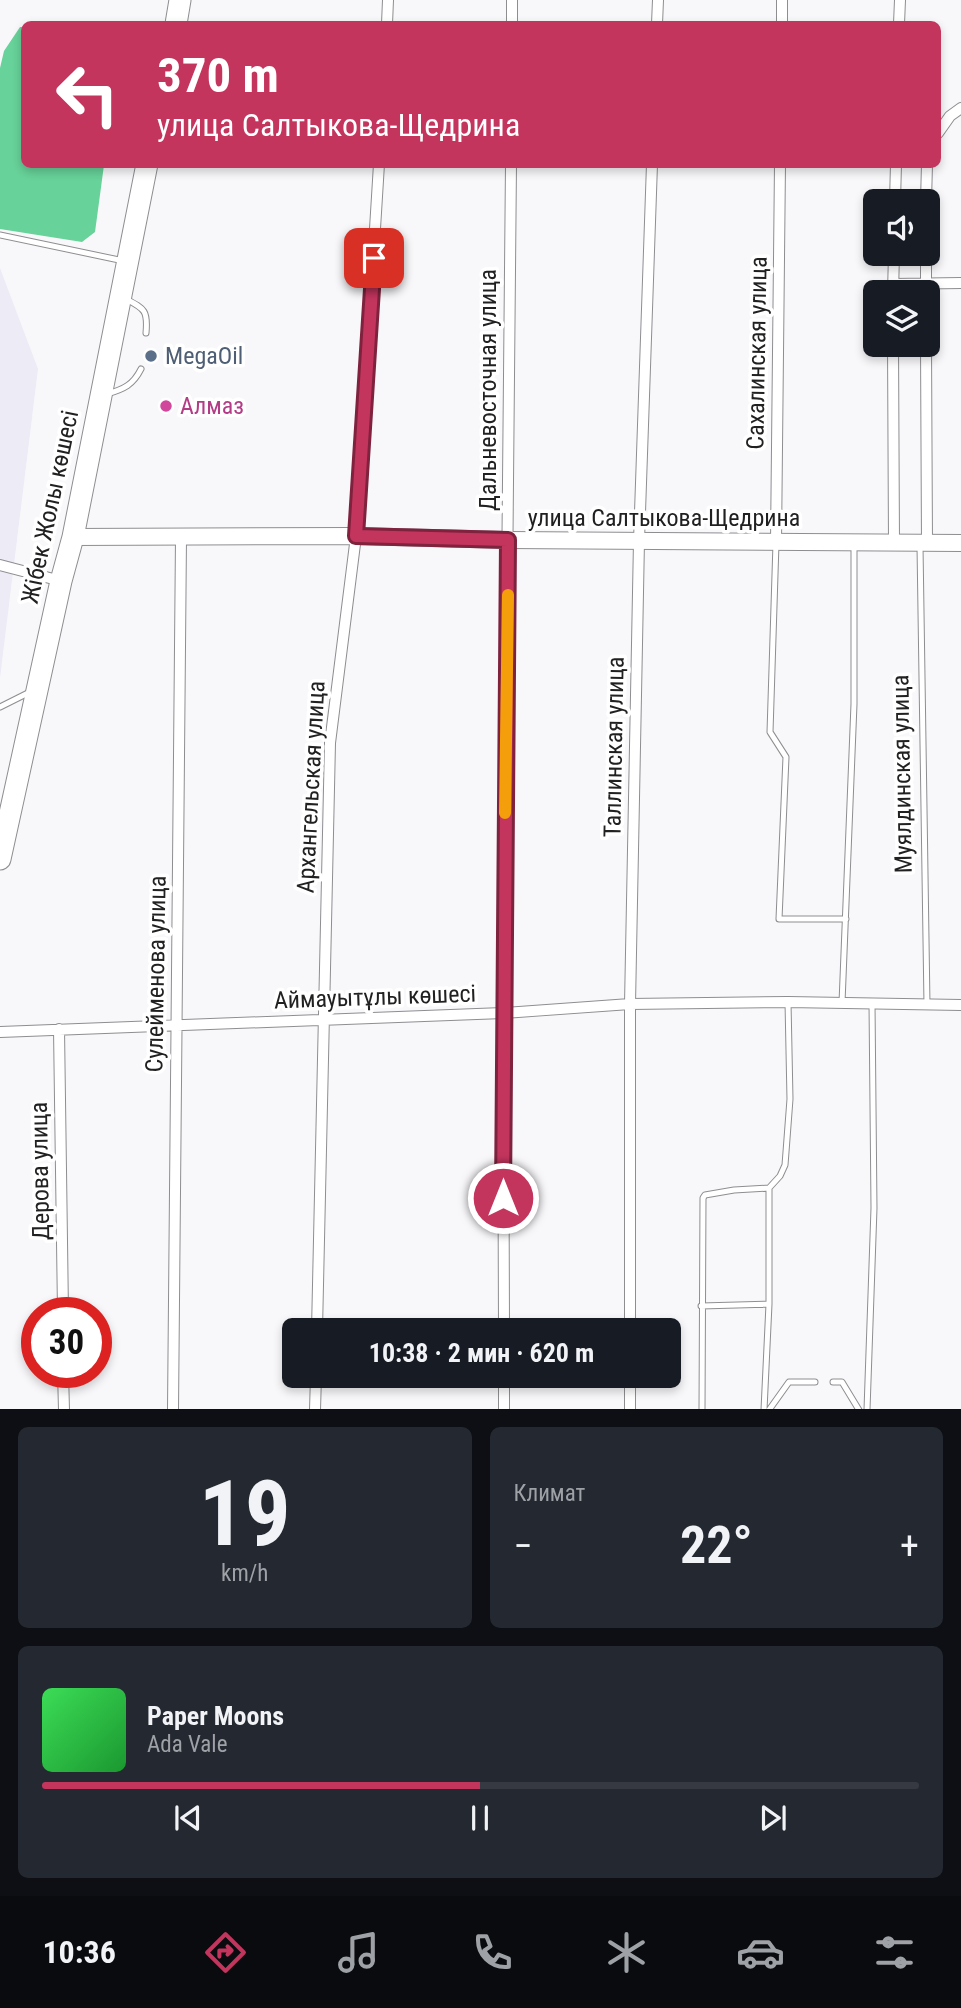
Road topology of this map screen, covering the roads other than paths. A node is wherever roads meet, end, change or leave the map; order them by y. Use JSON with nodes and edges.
{"nodes":[{"id":1,"x":180,"y":0,"type":"edge"},
{"id":2,"x":388,"y":0,"type":"edge"},
{"id":3,"x":512,"y":0,"type":"edge"},
{"id":4,"x":658,"y":0,"type":"edge"},
{"id":5,"x":782,"y":0,"type":"edge"},
{"id":6,"x":900,"y":0,"type":"edge"},
{"id":7,"x":176,"y":21,"type":"edge"},
{"id":8,"x":387,"y":21,"type":"edge"},
{"id":9,"x":512,"y":21,"type":"edge"},
{"id":10,"x":657,"y":21,"type":"edge"},
{"id":11,"x":782,"y":21,"type":"edge"},
{"id":12,"x":899,"y":21,"type":"edge"},
{"id":13,"x":961,"y":108,"type":"edge"},
{"id":14,"x":941,"y":129,"type":"edge"},
{"id":15,"x":146,"y":168,"type":"edge"},
{"id":16,"x":379,"y":168,"type":"edge"},
{"id":17,"x":511,"y":168,"type":"edge"},
{"id":18,"x":652,"y":168,"type":"edge"},
{"id":19,"x":780,"y":168,"type":"edge"},
{"id":20,"x":896,"y":168,"type":"edge"},
{"id":21,"x":927,"y":168,"type":"edge"},
{"id":22,"x":895,"y":189,"type":"edge"},
{"id":23,"x":926,"y":189,"type":"edge"},
{"id":24,"x":0,"y":235,"type":"edge"},
{"id":25,"x":127,"y":261,"type":"junction"},
{"id":26,"x":961,"y":283,"type":"edge"},
{"id":27,"x":940,"y":286,"type":"edge"},
{"id":28,"x":119,"y":296,"type":"junction"},
{"id":29,"x":146,"y":333,"type":"dead end"},
{"id":30,"x":893,"y":357,"type":"edge"},
{"id":31,"x":926,"y":357,"type":"edge"},
{"id":32,"x":141,"y":369,"type":"dead end"},
{"id":33,"x":101,"y":396,"type":"junction"},
{"id":34,"x":356,"y":536,"type":"junction"},
{"id":35,"x":73,"y":537,"type":"junction"},
{"id":36,"x":181,"y":538,"type":"junction"},
{"id":37,"x":508,"y":540,"type":"junction"},
{"id":38,"x":639,"y":541,"type":"junction"},
{"id":39,"x":776,"y":542,"type":"junction"},
{"id":40,"x":854,"y":542,"type":"junction"},
{"id":41,"x":894,"y":542,"type":"junction"},
{"id":42,"x":924,"y":543,"type":"junction"},
{"id":43,"x":961,"y":543,"type":"edge"},
{"id":44,"x":0,"y":565,"type":"edge"},
{"id":45,"x":61,"y":582,"type":"junction"},
{"id":46,"x":37,"y":688,"type":"junction"},
{"id":47,"x":0,"y":707,"type":"edge"},
{"id":48,"x":5,"y":806,"type":"edge"},
{"id":49,"x":0,"y":859,"type":"edge"},
{"id":50,"x":846,"y":919,"type":"junction"},
{"id":51,"x":788,"y":1002,"type":"junction"},
{"id":52,"x":842,"y":1003,"type":"junction"},
{"id":53,"x":872,"y":1003,"type":"junction"},
{"id":54,"x":630,"y":1004,"type":"junction"},
{"id":55,"x":927,"y":1005,"type":"junction"},
{"id":56,"x":961,"y":1005,"type":"edge"},
{"id":57,"x":503,"y":1013,"type":"junction"},
{"id":58,"x":322,"y":1021,"type":"junction"},
{"id":59,"x":176,"y":1025,"type":"junction"},
{"id":60,"x":60,"y":1029,"type":"junction"},
{"id":61,"x":0,"y":1032,"type":"edge"},
{"id":62,"x":769,"y":1188,"type":"junction"},
{"id":63,"x":62,"y":1297,"type":"edge"},
{"id":64,"x":769,"y":1304,"type":"junction"},
{"id":65,"x":701,"y":1306,"type":"junction"},
{"id":66,"x":317,"y":1318,"type":"edge"},
{"id":67,"x":504,"y":1318,"type":"edge"},
{"id":68,"x":630,"y":1318,"type":"edge"},
{"id":69,"x":815,"y":1382,"type":"dead end"},
{"id":70,"x":834,"y":1382,"type":"dead end"},
{"id":71,"x":63,"y":1388,"type":"edge"},
{"id":72,"x":316,"y":1388,"type":"edge"},
{"id":73,"x":504,"y":1388,"type":"edge"},
{"id":74,"x":630,"y":1388,"type":"edge"},
{"id":75,"x":64,"y":1409,"type":"edge"},
{"id":76,"x":173,"y":1409,"type":"edge"},
{"id":77,"x":315,"y":1409,"type":"edge"},
{"id":78,"x":504,"y":1409,"type":"edge"},
{"id":79,"x":630,"y":1409,"type":"edge"},
{"id":80,"x":702,"y":1409,"type":"edge"},
{"id":81,"x":767,"y":1409,"type":"edge"},
{"id":82,"x":859,"y":1409,"type":"edge"},
{"id":83,"x":867,"y":1409,"type":"edge"}],
"edges":[{"from":1,"to":7,"type":"highway"},
{"from":2,"to":8,"type":"street"},
{"from":3,"to":9,"type":"street"},
{"from":4,"to":10,"type":"street"},
{"from":5,"to":11,"type":"street"},
{"from":6,"to":12,"type":"street"},
{"from":13,"to":14,"type":"street"},
{"from":15,"to":25,"type":"highway","name":"Жібек Жолы көшесі"},
{"from":16,"to":34,"type":"street","name":"Архангельская улица"},
{"from":17,"to":37,"type":"street","name":"Дальневосточная улица"},
{"from":18,"to":38,"type":"street","name":"Таллинская улица"},
{"from":19,"to":39,"type":"street","name":"Сахалинская улица"},
{"from":20,"to":22,"type":"street"},
{"from":21,"to":23,"type":"street"},
{"from":24,"to":25,"type":"lane"},
{"from":25,"to":28,"type":"highway","name":"Жібек Жолы көшесі"},
{"from":26,"to":27,"type":"street"},
{"from":28,"to":29,"type":"lane"},
{"from":28,"to":33,"type":"highway","name":"Жібек Жолы көшесі"},
{"from":30,"to":41,"type":"street"},
{"from":31,"to":42,"type":"street"},
{"from":32,"to":33,"type":"lane"},
{"from":33,"to":35,"type":"highway","name":"Жібек Жолы көшесі"},
{"from":34,"to":36,"type":"street","name":"улица Салтыкова-Щедрина"},
{"from":34,"to":37,"type":"street","name":"улица Салтыкова-Щедрина"},
{"from":34,"to":58,"type":"street","name":"Архангельская улица"},
{"from":35,"to":36,"type":"street","name":"улица Салтыкова-Щедрина"},
{"from":35,"to":45,"type":"highway","name":"Жібек Жолы көшесі"},
{"from":36,"to":59,"type":"street","name":"Сулейменова улица"},
{"from":37,"to":38,"type":"street","name":"улица Салтыкова-Щедрина"},
{"from":37,"to":57,"type":"street","name":"Дальневосточная улица"},
{"from":38,"to":39,"type":"street","name":"улица Салтыкова-Щедрина"},
{"from":38,"to":54,"type":"street","name":"Таллинская улица"},
{"from":39,"to":40,"type":"street","name":"улица Салтыкова-Щедрина"},
{"from":39,"to":50,"type":"lane"},
{"from":40,"to":41,"type":"street","name":"улица Салтыкова-Щедрина"},
{"from":40,"to":50,"type":"lane"},
{"from":41,"to":42,"type":"street","name":"улица Салтыкова-Щедрина"},
{"from":42,"to":43,"type":"street","name":"улица Салтыкова-Щедрина"},
{"from":42,"to":55,"type":"lane","name":"Муялдинская улица"},
{"from":44,"to":45,"type":"street"},
{"from":45,"to":46,"type":"highway","name":"Жібек Жолы көшесі"},
{"from":46,"to":47,"type":"lane"},
{"from":46,"to":48,"type":"highway","name":"Жібек Жолы көшесі"},
{"from":48,"to":49,"type":"highway","name":"Жібек Жолы көшесі"},
{"from":50,"to":52,"type":"lane"},
{"from":51,"to":52,"type":"street","name":"Аймауытұлы көшесі"},
{"from":51,"to":54,"type":"street","name":"Аймауытұлы көшесі"},
{"from":51,"to":62,"type":"lane"},
{"from":52,"to":53,"type":"street","name":"Аймауытұлы көшесі"},
{"from":53,"to":55,"type":"street","name":"Аймауытұлы көшесі"},
{"from":53,"to":83,"type":"lane"},
{"from":54,"to":57,"type":"street","name":"Аймауытұлы көшесі"},
{"from":54,"to":68,"type":"street","name":"Таллинская улица"},
{"from":55,"to":56,"type":"street","name":"Аймауытұлы көшесі"},
{"from":57,"to":58,"type":"street","name":"Аймауытұлы көшесі"},
{"from":57,"to":67,"type":"street","name":"Дальневосточная улица"},
{"from":58,"to":59,"type":"street","name":"Аймауытұлы көшесі"},
{"from":58,"to":66,"type":"street","name":"Архангельская улица"},
{"from":59,"to":60,"type":"street","name":"Аймауытұлы көшесі"},
{"from":59,"to":76,"type":"street","name":"Сулейменова улица"},
{"from":60,"to":61,"type":"street","name":"Аймауытұлы көшесі"},
{"from":60,"to":63,"type":"street","name":"Дерова улица"},
{"from":62,"to":64,"type":"lane"},
{"from":62,"to":65,"type":"lane"},
{"from":64,"to":65,"type":"lane"},
{"from":64,"to":81,"type":"lane"},
{"from":65,"to":80,"type":"lane"},
{"from":69,"to":81,"type":"lane"},
{"from":70,"to":82,"type":"lane"},
{"from":71,"to":75,"type":"street"},
{"from":72,"to":77,"type":"street"},
{"from":73,"to":78,"type":"street"},
{"from":74,"to":79,"type":"street"}]}
